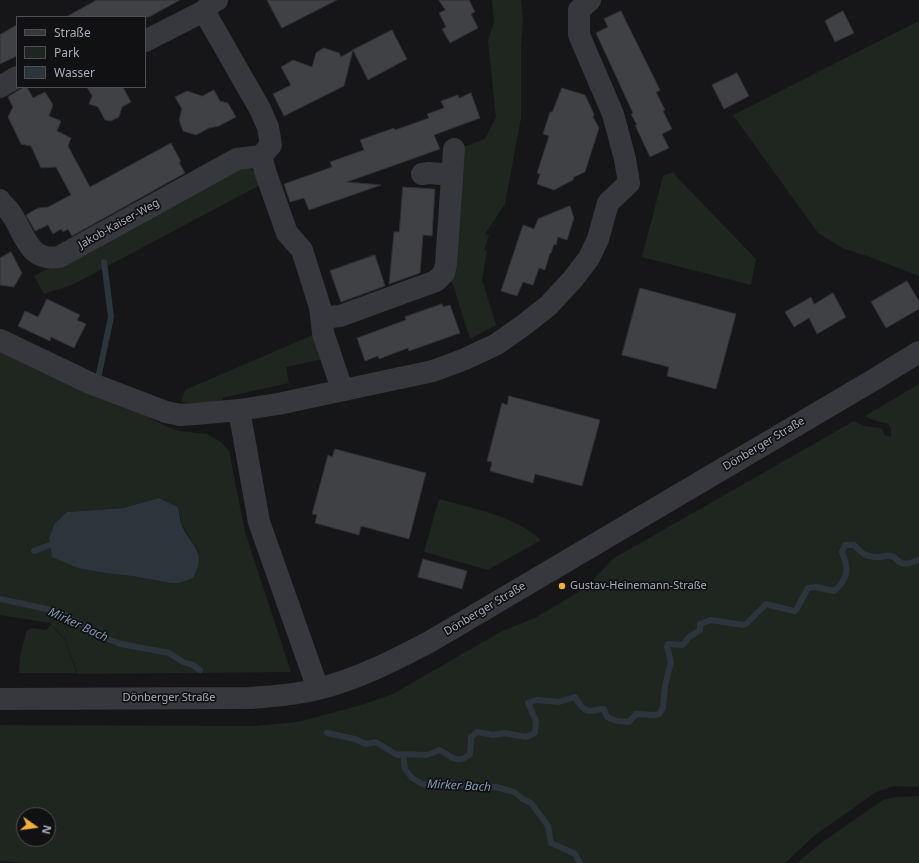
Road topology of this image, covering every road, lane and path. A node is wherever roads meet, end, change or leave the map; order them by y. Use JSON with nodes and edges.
{"nodes":[{"id":1,"x":590,"y":0,"type":"edge"},
{"id":2,"x":211,"y":6,"type":"edge"},
{"id":3,"x":146,"y":40,"type":"edge"},
{"id":4,"x":16,"y":78,"type":"edge"},
{"id":5,"x":0,"y":87,"type":"edge"},
{"id":6,"x":454,"y":149,"type":"dead end"},
{"id":7,"x":261,"y":156,"type":"junction"},
{"id":8,"x":422,"y":174,"type":"dead end"},
{"id":9,"x":452,"y":175,"type":"junction"},
{"id":10,"x":0,"y":200,"type":"edge"},
{"id":11,"x":322,"y":318,"type":"junction"},
{"id":12,"x":0,"y":340,"type":"edge"},
{"id":13,"x":919,"y":352,"type":"edge"},
{"id":14,"x":342,"y":389,"type":"junction"},
{"id":15,"x":239,"y":410,"type":"junction"},
{"id":16,"x":318,"y":690,"type":"junction"},
{"id":17,"x":0,"y":699,"type":"edge"}],
"edges":[{"from":1,"to":14,"type":"street"},
{"from":2,"to":3,"type":"street"},
{"from":2,"to":7,"type":"street"},
{"from":4,"to":5,"type":"street"},
{"from":6,"to":9,"type":"street"},
{"from":7,"to":10,"type":"street","name":"Jakob-Kaiser-Weg"},
{"from":7,"to":11,"type":"street"},
{"from":8,"to":9,"type":"street"},
{"from":9,"to":11,"type":"street"},
{"from":11,"to":14,"type":"street"},
{"from":12,"to":15,"type":"street"},
{"from":13,"to":16,"type":"street","name":"Dönberger Straße"},
{"from":14,"to":15,"type":"street"},
{"from":15,"to":16,"type":"street"},
{"from":16,"to":17,"type":"street","name":"Dönberger Straße"}]}
